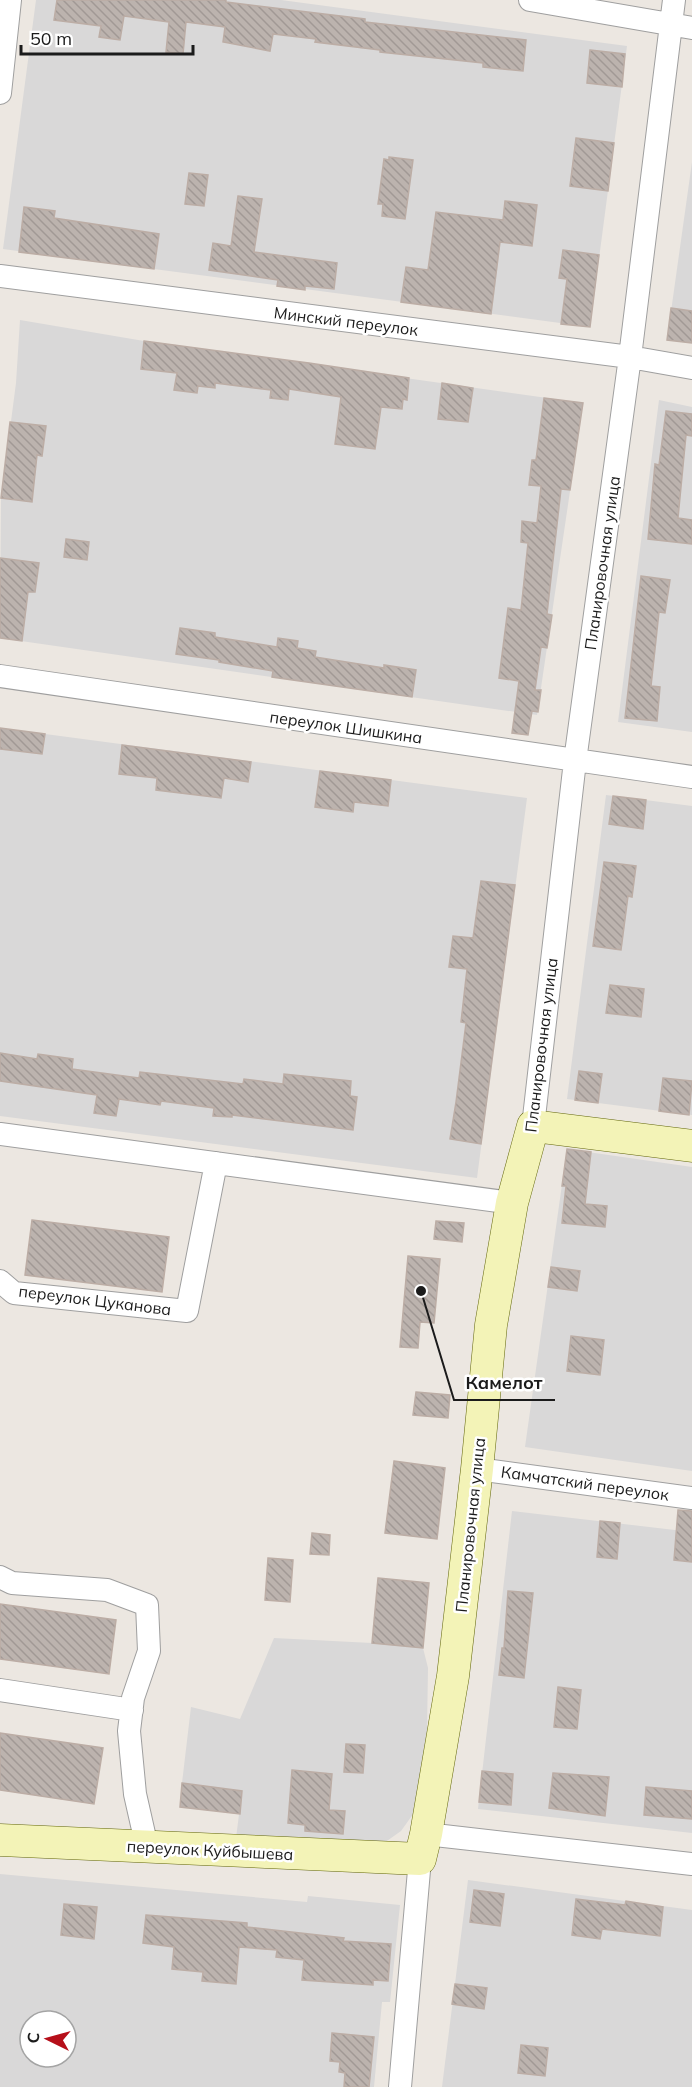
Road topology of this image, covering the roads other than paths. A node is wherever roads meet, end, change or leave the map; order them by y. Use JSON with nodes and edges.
{"nodes":[{"id":1,"x":10,"y":0,"type":"edge"},
{"id":2,"x":530,"y":0,"type":"edge"},
{"id":3,"x":674,"y":0,"type":"edge"},
{"id":4,"x":682,"y":26,"type":"edge"},
{"id":5,"x":0,"y":93,"type":"edge"},
{"id":6,"x":0,"y":276,"type":"edge"},
{"id":7,"x":630,"y":357,"type":"junction"},
{"id":8,"x":692,"y":368,"type":"edge"},
{"id":9,"x":0,"y":676,"type":"edge"},
{"id":10,"x":575,"y":761,"type":"junction"},
{"id":11,"x":692,"y":777,"type":"edge"},
{"id":12,"x":533,"y":1126,"type":"junction"},
{"id":13,"x":0,"y":1134,"type":"edge"},
{"id":14,"x":692,"y":1146,"type":"edge"},
{"id":15,"x":216,"y":1163,"type":"junction"},
{"id":16,"x":512,"y":1203,"type":"junction"},
{"id":17,"x":0,"y":1281,"type":"edge"},
{"id":18,"x":477,"y":1469,"type":"junction"},
{"id":19,"x":692,"y":1498,"type":"edge"},
{"id":20,"x":0,"y":1577,"type":"edge"},
{"id":21,"x":0,"y":1690,"type":"edge"},
{"id":22,"x":132,"y":1710,"type":"junction"},
{"id":23,"x":0,"y":1840,"type":"edge"},
{"id":24,"x":423,"y":1846,"type":"junction"},
{"id":25,"x":147,"y":1847,"type":"junction"},
{"id":26,"x":692,"y":1864,"type":"edge"},
{"id":27,"x":400,"y":2087,"type":"edge"}],
"edges":[{"from":1,"to":5,"type":"street"},
{"from":2,"to":4,"type":"street"},
{"from":3,"to":4,"type":"street","name":"Планировочная улица"},
{"from":4,"to":7,"type":"street","name":"Планировочная улица"},
{"from":6,"to":7,"type":"street","name":"Минский переулок"},
{"from":7,"to":8,"type":"street","name":"Минский переулок"},
{"from":7,"to":10,"type":"street","name":"Планировочная улица"},
{"from":9,"to":10,"type":"street","name":"переулок Шишкина"},
{"from":10,"to":11,"type":"street","name":"переулок Шишкина"},
{"from":10,"to":12,"type":"street","name":"Планировочная улица"},
{"from":12,"to":14,"type":"main road"},
{"from":12,"to":16,"type":"main road","name":"Планировочная улица"},
{"from":13,"to":15,"type":"street"},
{"from":15,"to":16,"type":"street"},
{"from":15,"to":17,"type":"street","name":"переулок Цуканова"},
{"from":16,"to":18,"type":"main road","name":"Планировочная улица"},
{"from":18,"to":19,"type":"street","name":"Камчатский переулок"},
{"from":18,"to":24,"type":"main road","name":"Планировочная улица"},
{"from":20,"to":22,"type":"street"},
{"from":21,"to":22,"type":"street"},
{"from":22,"to":25,"type":"street"},
{"from":23,"to":25,"type":"main road","name":"переулок Куйбышева"},
{"from":24,"to":25,"type":"main road","name":"переулок Куйбышева"},
{"from":24,"to":26,"type":"street","name":"переулок Куйбышева"},
{"from":24,"to":27,"type":"street","name":"Планировочная улица"}]}
